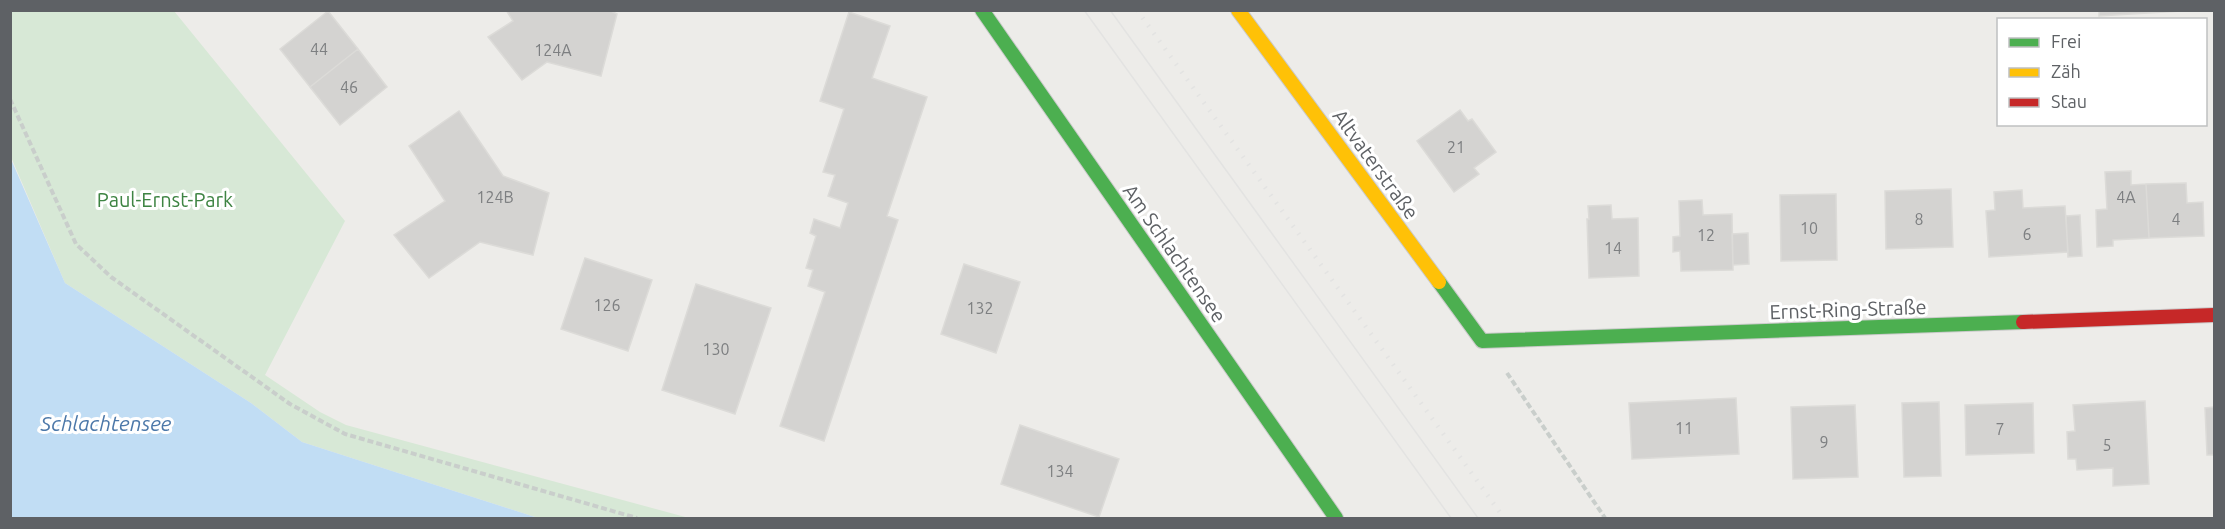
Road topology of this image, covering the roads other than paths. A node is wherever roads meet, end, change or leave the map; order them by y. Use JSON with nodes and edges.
{"nodes":[{"id":1,"x":982,"y":10,"type":"edge"},
{"id":2,"x":1238,"y":10,"type":"edge"},
{"id":3,"x":2214,"y":315,"type":"edge"},
{"id":4,"x":1482,"y":341,"type":"joint"},
{"id":5,"x":1336,"y":519,"type":"edge"}],
"edges":[{"from":1,"to":5,"type":"street","name":"Am Schlachtensee"},
{"from":2,"to":4,"type":"street","name":"Altvaterstraße"},
{"from":3,"to":4,"type":"street","name":"Ernst-Ring-Straße"}]}
